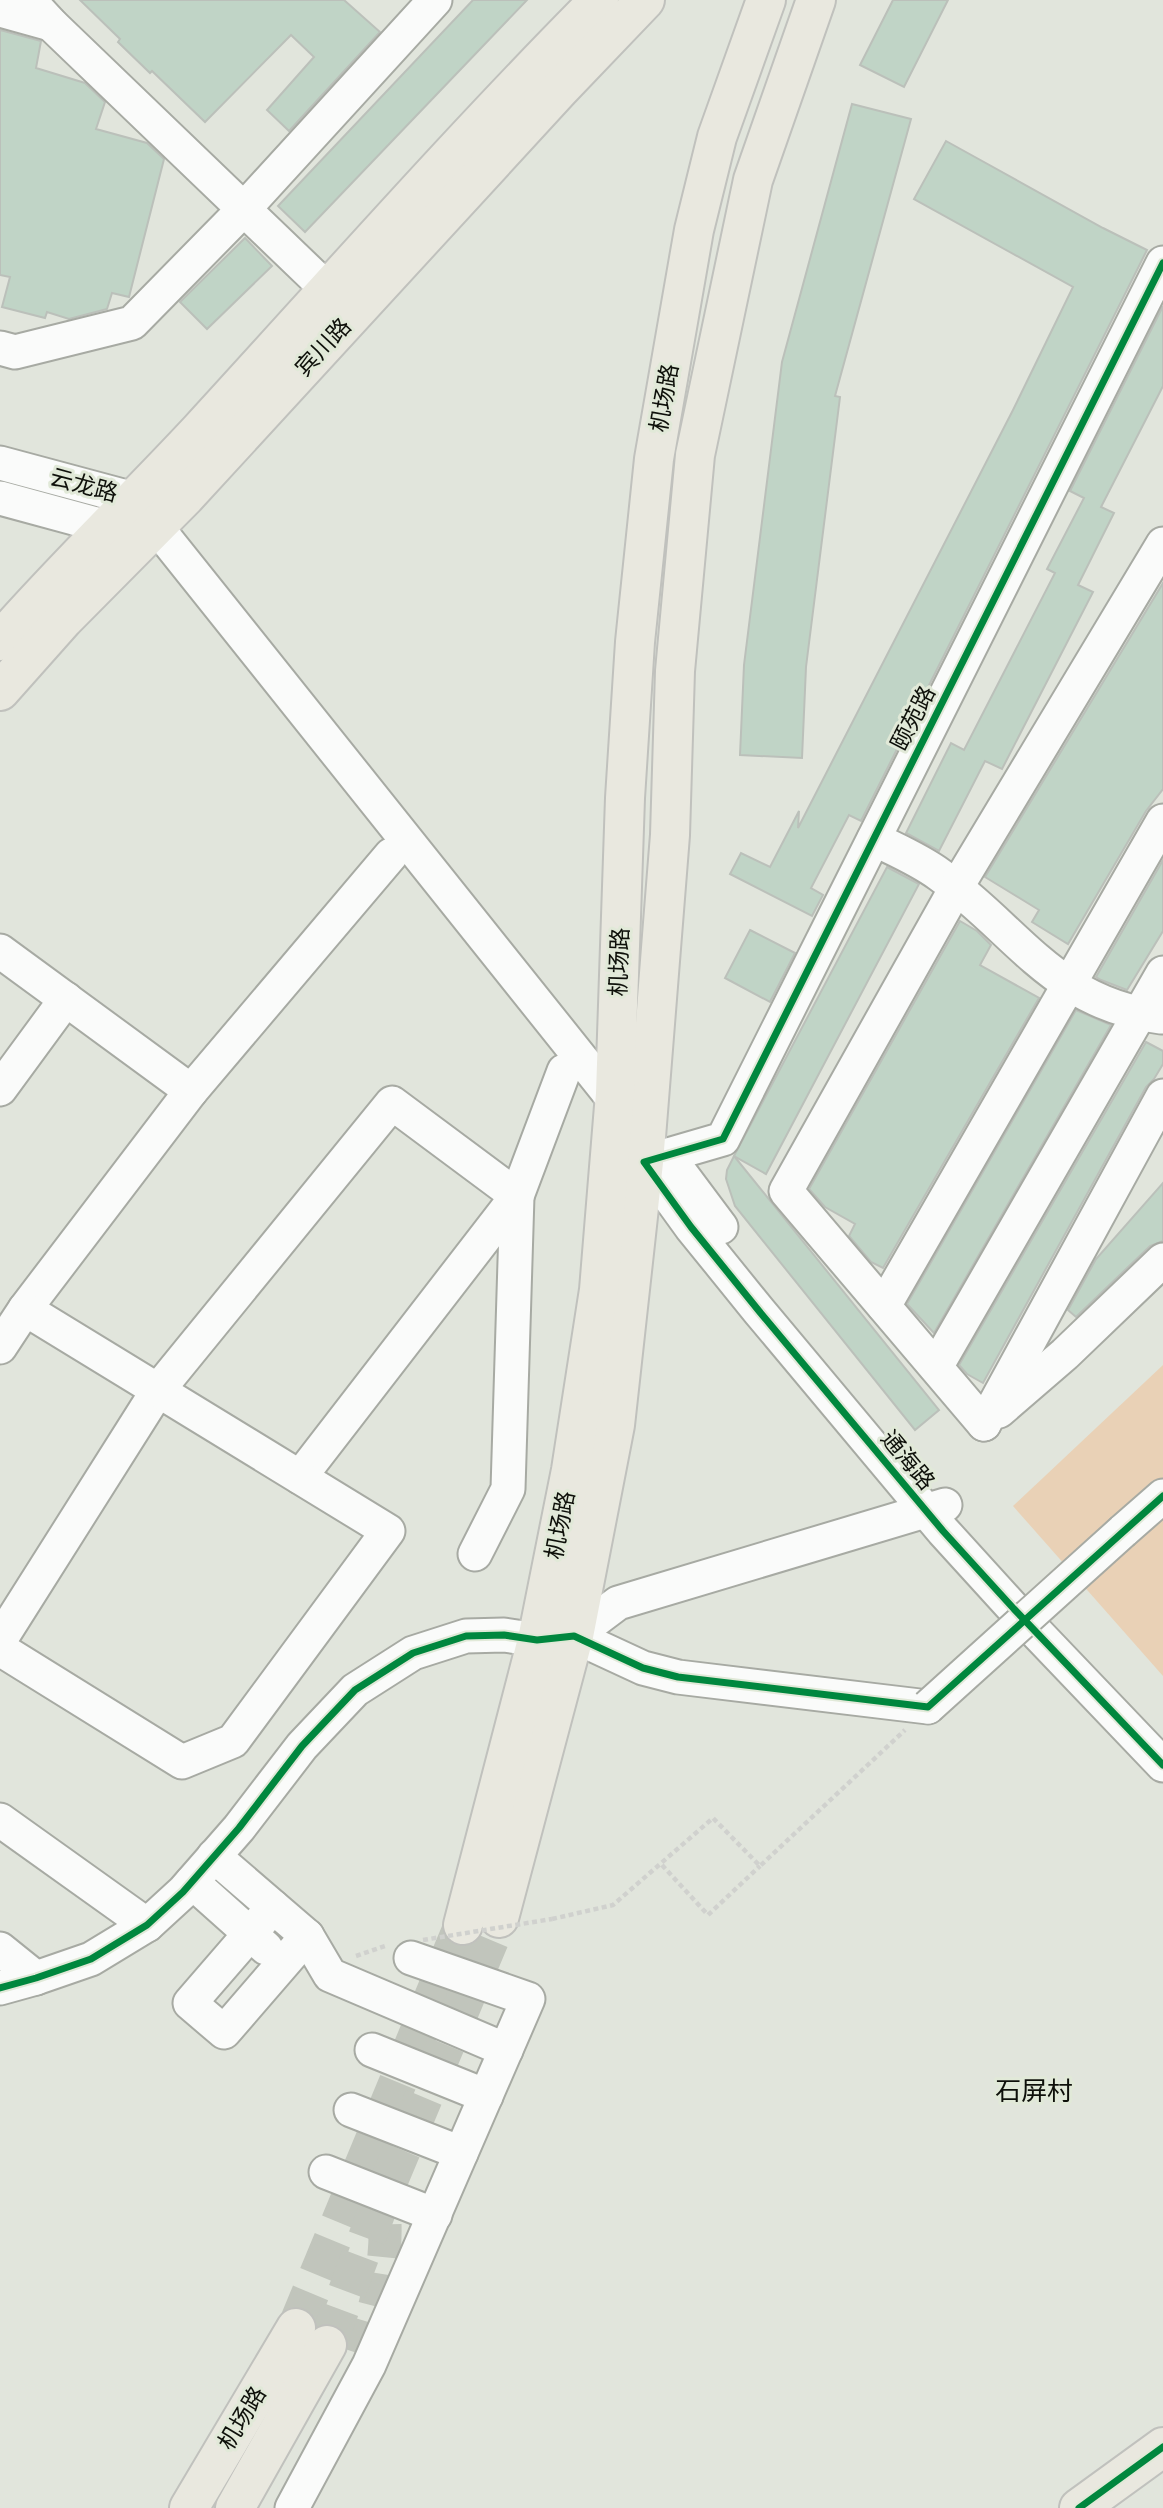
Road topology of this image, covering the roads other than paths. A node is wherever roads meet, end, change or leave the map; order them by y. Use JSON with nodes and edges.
{"nodes":[{"id":1,"x":435,"y":0,"type":"edge"},
{"id":2,"x":598,"y":0,"type":"edge"},
{"id":3,"x":645,"y":0,"type":"edge"},
{"id":4,"x":766,"y":0,"type":"edge"},
{"id":5,"x":816,"y":0,"type":"edge"},
{"id":6,"x":0,"y":10,"type":"edge"},
{"id":7,"x":40,"y":12,"type":"edge"},
{"id":8,"x":243,"y":210,"type":"junction"},
{"id":9,"x":1163,"y":263,"type":"edge"},
{"id":10,"x":328,"y":290,"type":"junction"},
{"id":11,"x":0,"y":348,"type":"edge"},
{"id":12,"x":0,"y":463,"type":"edge"},
{"id":13,"x":0,"y":498,"type":"edge"},
{"id":14,"x":135,"y":523,"type":"junction"},
{"id":15,"x":1163,"y":544,"type":"edge"},
{"id":16,"x":0,"y":641,"type":"edge"},
{"id":17,"x":0,"y":691,"type":"edge"},
{"id":18,"x":1163,"y":821,"type":"edge"},
{"id":19,"x":874,"y":839,"type":"junction"},
{"id":20,"x":391,"y":855,"type":"junction"},
{"id":21,"x":956,"y":888,"type":"junction"},
{"id":22,"x":0,"y":951,"type":"edge"},
{"id":23,"x":1163,"y":973,"type":"edge"},
{"id":24,"x":1067,"y":985,"type":"junction"},
{"id":25,"x":66,"y":999,"type":"junction"},
{"id":26,"x":1151,"y":1016,"type":"edge"},
{"id":27,"x":564,"y":1072,"type":"junction"},
{"id":28,"x":0,"y":1089,"type":"edge"},
{"id":29,"x":191,"y":1091,"type":"junction"},
{"id":30,"x":1163,"y":1096,"type":"edge"},
{"id":31,"x":613,"y":1116,"type":"junction"},
{"id":32,"x":656,"y":1159,"type":"junction"},
{"id":33,"x":517,"y":1196,"type":"junction"},
{"id":34,"x":1163,"y":1260,"type":"edge"},
{"id":35,"x":884,"y":1306,"type":"junction"},
{"id":36,"x":25,"y":1309,"type":"junction"},
{"id":37,"x":0,"y":1347,"type":"edge"},
{"id":38,"x":936,"y":1367,"type":"junction"},
{"id":39,"x":158,"y":1390,"type":"junction"},
{"id":40,"x":984,"y":1424,"type":"junction"},
{"id":41,"x":300,"y":1477,"type":"junction"},
{"id":42,"x":1163,"y":1496,"type":"edge"},
{"id":43,"x":938,"y":1507,"type":"junction"},
{"id":44,"x":475,"y":1554,"type":"dead end"},
{"id":45,"x":556,"y":1638,"type":"junction"},
{"id":46,"x":0,"y":1640,"type":"edge"},
{"id":47,"x":0,"y":1649,"type":"edge"},
{"id":48,"x":1163,"y":1731,"type":"edge"},
{"id":49,"x":1163,"y":1765,"type":"edge"},
{"id":50,"x":0,"y":1820,"type":"edge"},
{"id":51,"x":214,"y":1856,"type":"junction"},
{"id":52,"x":192,"y":1882,"type":"junction"},
{"id":53,"x":273,"y":1907,"type":"junction"},
{"id":54,"x":481,"y":1922,"type":"tunnel mouth"},
{"id":55,"x":147,"y":1925,"type":"junction"},
{"id":56,"x":250,"y":1934,"type":"junction"},
{"id":57,"x":307,"y":1936,"type":"junction"},
{"id":58,"x":410,"y":1946,"type":"road end"},
{"id":59,"x":0,"y":1949,"type":"edge"},
{"id":60,"x":284,"y":1963,"type":"junction"},
{"id":61,"x":330,"y":1975,"type":"junction"},
{"id":62,"x":37,"y":1978,"type":"junction"},
{"id":63,"x":0,"y":1988,"type":"edge"},
{"id":64,"x":372,"y":2050,"type":"dead end"},
{"id":65,"x":506,"y":2050,"type":"junction"},
{"id":66,"x":486,"y":2096,"type":"junction"},
{"id":67,"x":351,"y":2110,"type":"dead end"},
{"id":68,"x":461,"y":2153,"type":"junction"},
{"id":69,"x":326,"y":2172,"type":"dead end"},
{"id":70,"x":435,"y":2215,"type":"junction"},
{"id":71,"x":1163,"y":2447,"type":"edge"},
{"id":72,"x":189,"y":2508,"type":"edge"},
{"id":73,"x":235,"y":2508,"type":"edge"},
{"id":74,"x":292,"y":2508,"type":"edge"},
{"id":75,"x":1079,"y":2508,"type":"edge"}],
"edges":[{"from":1,"to":8,"type":"street"},
{"from":2,"to":10,"type":"main road","name":"宾川路"},
{"from":3,"to":14,"type":"main road","name":"宾川路"},
{"from":4,"to":31,"type":"main road","name":"机场路"},
{"from":5,"to":32,"type":"main road","name":"机场路"},
{"from":6,"to":7,"type":"street"},
{"from":7,"to":8,"type":"street"},
{"from":8,"to":10,"type":"street"},
{"from":8,"to":11,"type":"street"},
{"from":9,"to":19,"type":"street","name":"颐苑路"},
{"from":10,"to":14,"type":"main road","name":"宾川路"},
{"from":12,"to":14,"type":"street","name":"云龙路"},
{"from":13,"to":14,"type":"street","name":"云龙路"},
{"from":14,"to":16,"type":"main road","name":"宾川路"},
{"from":14,"to":17,"type":"main road","name":"宾川路"},
{"from":14,"to":20,"type":"street"},
{"from":14,"to":31,"type":"street"},
{"from":15,"to":21,"type":"street"},
{"from":18,"to":24,"type":"street"},
{"from":19,"to":21,"type":"street"},
{"from":19,"to":32,"type":"street","name":"颐苑路"},
{"from":20,"to":27,"type":"street"},
{"from":20,"to":29,"type":"street"},
{"from":21,"to":24,"type":"street"},
{"from":21,"to":35,"type":"street"},
{"from":22,"to":25,"type":"street"},
{"from":23,"to":26,"type":"street"},
{"from":24,"to":26,"type":"street"},
{"from":24,"to":35,"type":"street"},
{"from":25,"to":28,"type":"street"},
{"from":25,"to":29,"type":"street"},
{"from":26,"to":38,"type":"street"},
{"from":27,"to":31,"type":"street"},
{"from":27,"to":33,"type":"street"},
{"from":29,"to":36,"type":"street"},
{"from":30,"to":40,"type":"street"},
{"from":31,"to":45,"type":"main road","name":"机场路"},
{"from":32,"to":43,"type":"street","name":"通海路"},
{"from":32,"to":45,"type":"main road","name":"机场路"},
{"from":33,"to":39,"type":"street"},
{"from":33,"to":41,"type":"street"},
{"from":33,"to":44,"type":"street"},
{"from":34,"to":40,"type":"street"},
{"from":35,"to":38,"type":"street"},
{"from":36,"to":37,"type":"street"},
{"from":36,"to":39,"type":"street"},
{"from":38,"to":40,"type":"street"},
{"from":39,"to":41,"type":"street"},
{"from":39,"to":46,"type":"street"},
{"from":41,"to":47,"type":"street"},
{"from":42,"to":45,"type":"street","bridge":true},
{"from":43,"to":45,"type":"street"},
{"from":43,"to":48,"type":"street","name":"通海路"},
{"from":43,"to":49,"type":"street","name":"通海路"},
{"from":45,"to":51,"type":"street"},
{"from":45,"to":54,"type":"main road","name":"机场路"},
{"from":50,"to":55,"type":"street"},
{"from":51,"to":52,"type":"street"},
{"from":51,"to":53,"type":"street"},
{"from":52,"to":55,"type":"street"},
{"from":52,"to":56,"type":"street"},
{"from":53,"to":56,"type":"street"},
{"from":53,"to":57,"type":"street"},
{"from":55,"to":62,"type":"street"},
{"from":56,"to":60,"type":"street"},
{"from":56,"to":60,"type":"street"},
{"from":57,"to":60,"type":"street"},
{"from":57,"to":61,"type":"street"},
{"from":58,"to":65,"type":"street"},
{"from":59,"to":62,"type":"street"},
{"from":60,"to":61,"type":"street"},
{"from":61,"to":65,"type":"street"},
{"from":62,"to":63,"type":"street"},
{"from":64,"to":66,"type":"street"},
{"from":65,"to":66,"type":"street"},
{"from":66,"to":68,"type":"street"},
{"from":67,"to":68,"type":"street"},
{"from":68,"to":70,"type":"street"},
{"from":69,"to":70,"type":"street"},
{"from":70,"to":74,"type":"street"},
{"from":71,"to":75,"type":"main road"},
{"from":72,"to":73,"type":"main road","name":"机场路"}]}
